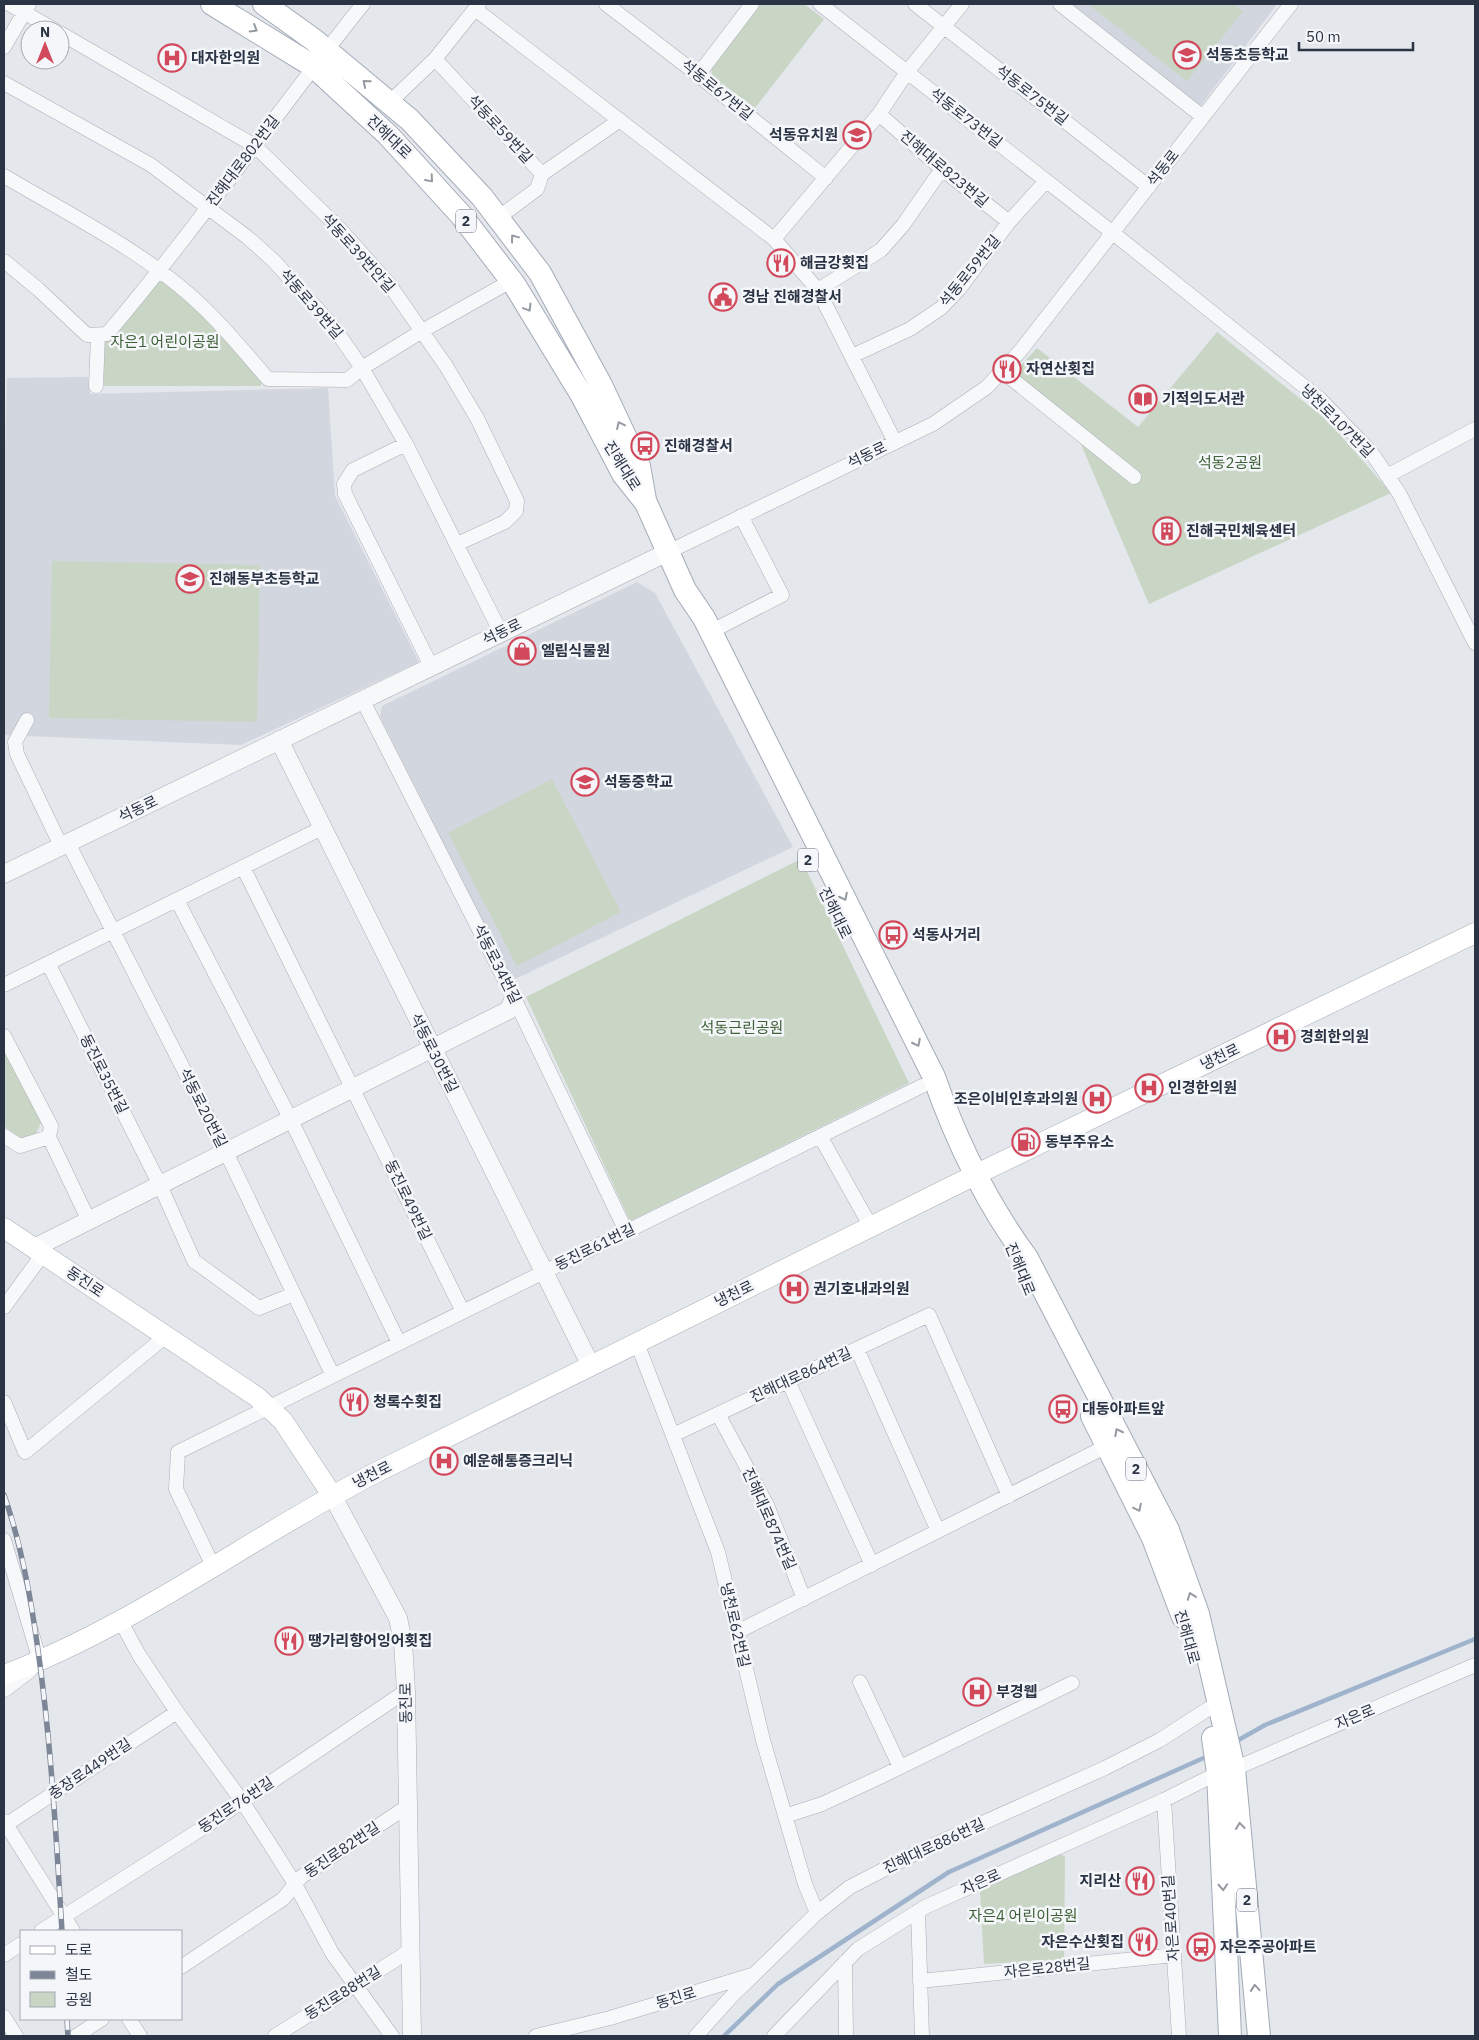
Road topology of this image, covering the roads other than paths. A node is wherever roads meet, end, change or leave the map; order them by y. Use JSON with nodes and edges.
{"nodes":[{"id":1,"x":9,"y":4,"type":"edge"},
{"id":2,"x":212,"y":4,"type":"edge"},
{"id":3,"x":264,"y":4,"type":"edge"},
{"id":4,"x":363,"y":4,"type":"edge"},
{"id":5,"x":752,"y":4,"type":"edge"},
{"id":6,"x":820,"y":4,"type":"edge"},
{"id":7,"x":915,"y":4,"type":"edge"},
{"id":8,"x":962,"y":4,"type":"edge"},
{"id":9,"x":1060,"y":4,"type":"edge"},
{"id":10,"x":1290,"y":4,"type":"edge"},
{"id":11,"x":477,"y":6,"type":"edge"},
{"id":12,"x":614,"y":6,"type":"edge"},
{"id":13,"x":27,"y":8,"type":"edge"},
{"id":14,"x":42,"y":20,"type":"edge"},
{"id":15,"x":945,"y":27,"type":"junction"},
{"id":16,"x":70,"y":39,"type":"edge"},
{"id":17,"x":4,"y":47,"type":"edge"},
{"id":18,"x":320,"y":58,"type":"junction"},
{"id":19,"x":435,"y":59,"type":"junction"},
{"id":20,"x":907,"y":72,"type":"junction"},
{"id":21,"x":698,"y":74,"type":"junction"},
{"id":22,"x":4,"y":83,"type":"edge"},
{"id":23,"x":389,"y":103,"type":"junction"},
{"id":24,"x":880,"y":114,"type":"junction"},
{"id":25,"x":1203,"y":118,"type":"junction"},
{"id":26,"x":620,"y":120,"type":"junction"},
{"id":27,"x":255,"y":146,"type":"junction"},
{"id":28,"x":942,"y":169,"type":"junction"},
{"id":29,"x":542,"y":174,"type":"junction"},
{"id":30,"x":4,"y":176,"type":"edge"},
{"id":31,"x":826,"y":178,"type":"junction"},
{"id":32,"x":1046,"y":181,"type":"junction"},
{"id":33,"x":1149,"y":187,"type":"junction"},
{"id":34,"x":208,"y":208,"type":"junction"},
{"id":35,"x":498,"y":218,"type":"junction"},
{"id":36,"x":1009,"y":222,"type":"junction"},
{"id":37,"x":1113,"y":233,"type":"junction"},
{"id":38,"x":774,"y":239,"type":"junction"},
{"id":39,"x":4,"y":261,"type":"edge"},
{"id":40,"x":160,"y":271,"type":"junction"},
{"id":41,"x":511,"y":280,"type":"junction"},
{"id":42,"x":818,"y":290,"type":"junction"},
{"id":43,"x":422,"y":331,"type":"junction"},
{"id":44,"x":98,"y":335,"type":"junction"},
{"id":45,"x":852,"y":356,"type":"junction"},
{"id":46,"x":362,"y":368,"type":"junction"},
{"id":47,"x":1002,"y":371,"type":"junction"},
{"id":48,"x":96,"y":386,"type":"dead end"},
{"id":49,"x":1475,"y":429,"type":"edge"},
{"id":50,"x":895,"y":442,"type":"junction"},
{"id":51,"x":406,"y":444,"type":"junction"},
{"id":52,"x":1134,"y":476,"type":"dead end"},
{"id":53,"x":1387,"y":476,"type":"junction"},
{"id":54,"x":646,"y":503,"type":"junction"},
{"id":55,"x":741,"y":516,"type":"junction"},
{"id":56,"x":457,"y":544,"type":"junction"},
{"id":57,"x":668,"y":552,"type":"junction"},
{"id":58,"x":685,"y":590,"type":"junction"},
{"id":59,"x":710,"y":632,"type":"junction"},
{"id":60,"x":501,"y":633,"type":"junction"},
{"id":61,"x":1475,"y":643,"type":"edge"},
{"id":62,"x":431,"y":666,"type":"junction"},
{"id":63,"x":362,"y":699,"type":"junction"},
{"id":64,"x":27,"y":720,"type":"dead end"},
{"id":65,"x":279,"y":740,"type":"junction"},
{"id":66,"x":322,"y":828,"type":"junction"},
{"id":67,"x":65,"y":844,"type":"junction"},
{"id":68,"x":243,"y":867,"type":"junction"},
{"id":69,"x":4,"y":874,"type":"edge"},
{"id":70,"x":177,"y":900,"type":"junction"},
{"id":71,"x":113,"y":931,"type":"junction"},
{"id":72,"x":1475,"y":933,"type":"edge"},
{"id":73,"x":48,"y":964,"type":"junction"},
{"id":74,"x":4,"y":985,"type":"edge"},
{"id":75,"x":514,"y":998,"type":"junction"},
{"id":76,"x":4,"y":1036,"type":"edge"},
{"id":77,"x":432,"y":1049,"type":"junction"},
{"id":78,"x":922,"y":1086,"type":"junction"},
{"id":79,"x":354,"y":1088,"type":"junction"},
{"id":80,"x":291,"y":1120,"type":"junction"},
{"id":81,"x":949,"y":1121,"type":"junction"},
{"id":82,"x":4,"y":1136,"type":"edge"},
{"id":83,"x":820,"y":1136,"type":"junction"},
{"id":84,"x":49,"y":1137,"type":"junction"},
{"id":85,"x":226,"y":1152,"type":"junction"},
{"id":86,"x":977,"y":1174,"type":"junction"},
{"id":87,"x":160,"y":1185,"type":"junction"},
{"id":88,"x":89,"y":1220,"type":"junction"},
{"id":89,"x":871,"y":1227,"type":"junction"},
{"id":90,"x":4,"y":1228,"type":"edge"},
{"id":91,"x":1004,"y":1228,"type":"junction"},
{"id":92,"x":626,"y":1231,"type":"junction"},
{"id":93,"x":38,"y":1251,"type":"junction"},
{"id":94,"x":544,"y":1272,"type":"junction"},
{"id":95,"x":294,"y":1294,"type":"junction"},
{"id":96,"x":4,"y":1308,"type":"edge"},
{"id":97,"x":463,"y":1312,"type":"junction"},
{"id":98,"x":166,"y":1336,"type":"junction"},
{"id":99,"x":399,"y":1343,"type":"junction"},
{"id":100,"x":637,"y":1343,"type":"junction"},
{"id":101,"x":856,"y":1349,"type":"junction"},
{"id":102,"x":591,"y":1366,"type":"junction"},
{"id":103,"x":333,"y":1376,"type":"junction"},
{"id":104,"x":788,"y":1381,"type":"junction"},
{"id":105,"x":4,"y":1402,"type":"edge"},
{"id":106,"x":268,"y":1408,"type":"junction"},
{"id":107,"x":718,"y":1414,"type":"junction"},
{"id":108,"x":673,"y":1435,"type":"junction"},
{"id":109,"x":1108,"y":1446,"type":"junction"},
{"id":110,"x":332,"y":1495,"type":"junction"},
{"id":111,"x":1009,"y":1496,"type":"junction"},
{"id":112,"x":938,"y":1531,"type":"junction"},
{"id":113,"x":4,"y":1540,"type":"edge"},
{"id":114,"x":872,"y":1564,"type":"junction"},
{"id":115,"x":213,"y":1566,"type":"junction"},
{"id":116,"x":804,"y":1599,"type":"junction"},
{"id":117,"x":120,"y":1620,"type":"junction"},
{"id":118,"x":737,"y":1632,"type":"junction"},
{"id":119,"x":40,"y":1661,"type":"junction"},
{"id":120,"x":1475,"y":1665,"type":"edge"},
{"id":121,"x":4,"y":1674,"type":"edge"},
{"id":122,"x":860,"y":1682,"type":"dead end"},
{"id":123,"x":1072,"y":1683,"type":"dead end"},
{"id":124,"x":4,"y":1688,"type":"edge"},
{"id":125,"x":406,"y":1691,"type":"junction"},
{"id":126,"x":1208,"y":1709,"type":"junction"},
{"id":127,"x":177,"y":1712,"type":"junction"},
{"id":128,"x":1218,"y":1731,"type":"junction"},
{"id":129,"x":900,"y":1767,"type":"junction"},
{"id":130,"x":1225,"y":1769,"type":"junction"},
{"id":131,"x":1164,"y":1800,"type":"junction"},
{"id":132,"x":242,"y":1802,"type":"junction"},
{"id":133,"x":408,"y":1806,"type":"junction"},
{"id":134,"x":785,"y":1816,"type":"junction"},
{"id":135,"x":5,"y":1824,"type":"edge"},
{"id":136,"x":295,"y":1884,"type":"junction"},
{"id":137,"x":918,"y":1911,"type":"junction"},
{"id":138,"x":817,"y":1913,"type":"junction"},
{"id":139,"x":64,"y":1916,"type":"junction"},
{"id":140,"x":43,"y":1930,"type":"edge"},
{"id":141,"x":72,"y":1930,"type":"edge"},
{"id":142,"x":20,"y":1945,"type":"edge"},
{"id":143,"x":411,"y":1950,"type":"junction"},
{"id":144,"x":4,"y":1955,"type":"edge"},
{"id":145,"x":1174,"y":1955,"type":"junction"},
{"id":146,"x":845,"y":1962,"type":"junction"},
{"id":147,"x":182,"y":1966,"type":"edge"},
{"id":148,"x":757,"y":1974,"type":"junction"},
{"id":149,"x":920,"y":1981,"type":"junction"},
{"id":150,"x":356,"y":1985,"type":"junction"},
{"id":151,"x":4,"y":2017,"type":"edge"},
{"id":152,"x":100,"y":2020,"type":"edge"},
{"id":153,"x":130,"y":2020,"type":"edge"},
{"id":154,"x":16,"y":2036,"type":"edge"},
{"id":155,"x":76,"y":2036,"type":"edge"},
{"id":156,"x":140,"y":2036,"type":"edge"},
{"id":157,"x":275,"y":2036,"type":"edge"},
{"id":158,"x":392,"y":2036,"type":"edge"},
{"id":159,"x":412,"y":2036,"type":"edge"},
{"id":160,"x":536,"y":2036,"type":"edge"},
{"id":161,"x":696,"y":2036,"type":"edge"},
{"id":162,"x":774,"y":2036,"type":"edge"},
{"id":163,"x":846,"y":2036,"type":"edge"},
{"id":164,"x":922,"y":2036,"type":"edge"},
{"id":165,"x":1179,"y":2036,"type":"edge"},
{"id":166,"x":1230,"y":2036,"type":"edge"},
{"id":167,"x":1259,"y":2036,"type":"edge"}],
"edges":[{"from":1,"to":13,"type":"street"},
{"from":2,"to":18,"type":"main road","name":"진해대로","number":"2","one_way":true},
{"from":3,"to":18,"type":"main road","name":"진해대로","number":"2"},
{"from":4,"to":18,"type":"street","name":"진해대로802번길"},
{"from":5,"to":21,"type":"street"},
{"from":6,"to":20,"type":"street","name":"석동로73번길"},
{"from":7,"to":15,"type":"street","name":"석동로75번길"},
{"from":8,"to":15,"type":"street"},
{"from":9,"to":25,"type":"street"},
{"from":10,"to":25,"type":"street","name":"석동로"},
{"from":11,"to":19,"type":"street"},
{"from":11,"to":26,"type":"street"},
{"from":12,"to":21,"type":"street","name":"석동로67번길"},
{"from":13,"to":14,"type":"street"},
{"from":13,"to":17,"type":"street"},
{"from":15,"to":20,"type":"street"},
{"from":15,"to":33,"type":"street","name":"석동로75번길"},
{"from":16,"to":27,"type":"street","name":"석동로39번안길"},
{"from":23,"to":18,"type":"main road","name":"진해대로","number":"2","one_way":true},
{"from":18,"to":27,"type":"street","name":"진해대로802번길"},
{"from":18,"to":41,"type":"main road","name":"진해대로","number":"2","one_way":true},
{"from":19,"to":23,"type":"street"},
{"from":19,"to":29,"type":"street","name":"석동로59번길"},
{"from":20,"to":24,"type":"street"},
{"from":20,"to":32,"type":"street","name":"석동로73번길"},
{"from":21,"to":31,"type":"street","name":"석동로67번길"},
{"from":22,"to":34,"type":"street","name":"석동로39번길"},
{"from":23,"to":35,"type":"main road","name":"진해대로","number":"2"},
{"from":24,"to":28,"type":"street","name":"진해대로823번길"},
{"from":24,"to":31,"type":"street"},
{"from":25,"to":33,"type":"street","name":"석동로"},
{"from":26,"to":29,"type":"street","name":"석동로59번길"},
{"from":26,"to":38,"type":"street"},
{"from":27,"to":34,"type":"street","name":"진해대로802번길"},
{"from":27,"to":43,"type":"street","name":"석동로39번안길"},
{"from":28,"to":36,"type":"street","name":"진해대로823번길"},
{"from":28,"to":42,"type":"street"},
{"from":29,"to":35,"type":"street"},
{"from":30,"to":40,"type":"street"},
{"from":31,"to":38,"type":"street"},
{"from":32,"to":36,"type":"street","name":"석동로59번길"},
{"from":32,"to":37,"type":"street","name":"석동로73번길"},
{"from":33,"to":37,"type":"street","name":"석동로"},
{"from":34,"to":40,"type":"street","name":"진해대로802번길"},
{"from":34,"to":46,"type":"street","name":"석동로39번길"},
{"from":54,"to":35,"type":"main road","name":"진해대로","number":"2","one_way":true},
{"from":36,"to":45,"type":"street","name":"석동로59번길"},
{"from":37,"to":47,"type":"street","name":"석동로"},
{"from":37,"to":53,"type":"street","name":"냉천로107번길"},
{"from":38,"to":42,"type":"street"},
{"from":39,"to":44,"type":"street"},
{"from":40,"to":44,"type":"street","name":"진해대로802번길"},
{"from":40,"to":46,"type":"street"},
{"from":41,"to":43,"type":"street"},
{"from":41,"to":54,"type":"main road","name":"진해대로","number":"2","one_way":true},
{"from":42,"to":45,"type":"street"},
{"from":43,"to":46,"type":"street"},
{"from":43,"to":56,"type":"street","name":"석동로39번안길"},
{"from":44,"to":48,"type":"street"},
{"from":45,"to":50,"type":"street"},
{"from":46,"to":51,"type":"street","name":"석동로39번길"},
{"from":47,"to":50,"type":"street","name":"석동로"},
{"from":47,"to":52,"type":"street"},
{"from":49,"to":53,"type":"street"},
{"from":50,"to":55,"type":"street","name":"석동로"},
{"from":51,"to":56,"type":"street","name":"석동로39번길"},
{"from":51,"to":62,"type":"street"},
{"from":53,"to":61,"type":"street","name":"냉천로107번길"},
{"from":54,"to":57,"type":"main road","number":"2"},
{"from":55,"to":57,"type":"street","name":"석동로"},
{"from":55,"to":59,"type":"street"},
{"from":56,"to":60,"type":"street","name":"석동로39번길"},
{"from":57,"to":58,"type":"main road","number":"2"},
{"from":57,"to":60,"type":"street","name":"석동로"},
{"from":58,"to":59,"type":"main road","number":"2"},
{"from":58,"to":78,"type":"main road","name":"진해대로","number":"2"},
{"from":59,"to":81,"type":"main road","number":"2","one_way":true},
{"from":60,"to":62,"type":"street","name":"석동로"},
{"from":62,"to":63,"type":"street","name":"석동로"},
{"from":63,"to":65,"type":"street","name":"석동로"},
{"from":63,"to":75,"type":"street","name":"석동로34번길"},
{"from":64,"to":67,"type":"street"},
{"from":65,"to":66,"type":"street","name":"석동로30번길"},
{"from":65,"to":67,"type":"street","name":"석동로"},
{"from":66,"to":68,"type":"street"},
{"from":66,"to":77,"type":"street","name":"석동로30번길"},
{"from":67,"to":69,"type":"street","name":"석동로"},
{"from":67,"to":71,"type":"street","name":"석동로20번길"},
{"from":68,"to":70,"type":"street"},
{"from":68,"to":79,"type":"street"},
{"from":70,"to":71,"type":"street"},
{"from":70,"to":80,"type":"street"},
{"from":71,"to":73,"type":"street"},
{"from":71,"to":85,"type":"street","name":"석동로20번길"},
{"from":72,"to":86,"type":"main road","name":"냉천로"},
{"from":73,"to":74,"type":"street"},
{"from":73,"to":87,"type":"street","name":"동진로35번길"},
{"from":75,"to":77,"type":"street"},
{"from":75,"to":92,"type":"street","name":"석동로34번길"},
{"from":76,"to":84,"type":"street"},
{"from":77,"to":79,"type":"street"},
{"from":77,"to":94,"type":"street","name":"석동로30번길"},
{"from":78,"to":81,"type":"main road","name":"진해대로","number":"2"},
{"from":78,"to":83,"type":"street","name":"동진로61번길"},
{"from":79,"to":80,"type":"street"},
{"from":79,"to":97,"type":"street","name":"동진로49번길"},
{"from":80,"to":85,"type":"street"},
{"from":80,"to":99,"type":"street"},
{"from":81,"to":86,"type":"main road","number":"2"},
{"from":82,"to":84,"type":"street"},
{"from":83,"to":89,"type":"street"},
{"from":83,"to":92,"type":"street","name":"동진로61번길"},
{"from":84,"to":88,"type":"street"},
{"from":85,"to":87,"type":"street"},
{"from":85,"to":95,"type":"street","name":"석동로20번길"},
{"from":86,"to":89,"type":"main road","name":"냉천로"},
{"from":86,"to":91,"type":"main road","number":"2"},
{"from":87,"to":88,"type":"street"},
{"from":87,"to":95,"type":"street"},
{"from":88,"to":93,"type":"street"},
{"from":89,"to":100,"type":"main road","name":"냉천로"},
{"from":90,"to":93,"type":"main road","name":"동진로"},
{"from":91,"to":109,"type":"main road","name":"진해대로","number":"2"},
{"from":128,"to":91,"type":"main road","name":"진해대로","number":"2","one_way":true},
{"from":92,"to":94,"type":"street","name":"동진로61번길"},
{"from":93,"to":96,"type":"street"},
{"from":93,"to":98,"type":"main road","name":"동진로"},
{"from":94,"to":97,"type":"street","name":"동진로61번길"},
{"from":94,"to":102,"type":"street","name":"석동로30번길"},
{"from":95,"to":103,"type":"street","name":"석동로20번길"},
{"from":97,"to":99,"type":"street","name":"동진로61번길"},
{"from":98,"to":105,"type":"street"},
{"from":98,"to":106,"type":"main road","name":"동진로"},
{"from":99,"to":103,"type":"street","name":"동진로61번길"},
{"from":100,"to":102,"type":"main road","name":"냉천로"},
{"from":100,"to":108,"type":"street","name":"냉천로62번길"},
{"from":101,"to":104,"type":"street","name":"진해대로864번길"},
{"from":101,"to":111,"type":"street","name":"진해대로864번길"},
{"from":101,"to":112,"type":"street"},
{"from":102,"to":110,"type":"main road","name":"냉천로"},
{"from":103,"to":106,"type":"street","name":"동진로61번길"},
{"from":104,"to":107,"type":"street","name":"진해대로864번길"},
{"from":104,"to":114,"type":"street"},
{"from":106,"to":110,"type":"main road","name":"동진로"},
{"from":106,"to":115,"type":"street"},
{"from":107,"to":108,"type":"street","name":"진해대로864번길"},
{"from":107,"to":116,"type":"street","name":"진해대로874번길"},
{"from":108,"to":118,"type":"street","name":"냉천로62번길"},
{"from":109,"to":111,"type":"street"},
{"from":109,"to":126,"type":"main road","name":"진해대로","number":"2","one_way":true},
{"from":110,"to":115,"type":"main road","name":"냉천로"},
{"from":110,"to":125,"type":"street","name":"동진로"},
{"from":111,"to":112,"type":"street"},
{"from":112,"to":114,"type":"street"},
{"from":113,"to":119,"type":"street"},
{"from":114,"to":116,"type":"street"},
{"from":115,"to":117,"type":"main road","name":"냉천로"},
{"from":116,"to":118,"type":"street"},
{"from":117,"to":119,"type":"main road","name":"냉천로"},
{"from":117,"to":127,"type":"street"},
{"from":118,"to":134,"type":"street","name":"냉천로62번길"},
{"from":119,"to":121,"type":"main road","name":"냉천로"},
{"from":119,"to":124,"type":"street"},
{"from":120,"to":130,"type":"street","name":"자은로"},
{"from":122,"to":129,"type":"street"},
{"from":123,"to":129,"type":"street"},
{"from":125,"to":132,"type":"street","name":"동진로76번길"},
{"from":125,"to":133,"type":"street","name":"동진로"},
{"from":126,"to":128,"type":"main road","name":"진해대로","number":"2"},
{"from":126,"to":138,"type":"street","name":"진해대로886번길"},
{"from":127,"to":132,"type":"street"},
{"from":127,"to":135,"type":"street","name":"충장로449번길"},
{"from":128,"to":130,"type":"main road","number":"2"},
{"from":129,"to":134,"type":"street"},
{"from":130,"to":131,"type":"street","name":"자은로"},
{"from":130,"to":166,"type":"main road","number":"2","one_way":true},
{"from":167,"to":130,"type":"main road","number":"2","one_way":true},
{"from":131,"to":137,"type":"street","name":"자은로"},
{"from":131,"to":145,"type":"street","name":"자은로40번길"},
{"from":132,"to":136,"type":"street"},
{"from":132,"to":139,"type":"street","name":"동진로76번길"},
{"from":133,"to":136,"type":"street","name":"동진로82번길"},
{"from":133,"to":143,"type":"street","name":"동진로"},
{"from":134,"to":138,"type":"street","name":"냉천로62번길"},
{"from":135,"to":139,"type":"street"},
{"from":136,"to":147,"type":"street","name":"동진로82번길"},
{"from":136,"to":150,"type":"street"},
{"from":137,"to":146,"type":"street","name":"자은로"},
{"from":137,"to":149,"type":"street"},
{"from":138,"to":148,"type":"street","name":"진해대로886번길"},
{"from":139,"to":140,"type":"street","name":"동진로76번길"},
{"from":139,"to":141,"type":"street"},
{"from":142,"to":144,"type":"street"},
{"from":143,"to":150,"type":"street","name":"동진로88번길"},
{"from":143,"to":159,"type":"street","name":"동진로"},
{"from":145,"to":149,"type":"street","name":"자은로28번길"},
{"from":145,"to":165,"type":"street","name":"자은로40번길"},
{"from":146,"to":162,"type":"street","name":"자은로"},
{"from":146,"to":163,"type":"street"},
{"from":148,"to":160,"type":"street","name":"동진로"},
{"from":148,"to":161,"type":"street","name":"진해대로886번길"},
{"from":149,"to":164,"type":"street"},
{"from":150,"to":157,"type":"street","name":"동진로88번길"},
{"from":150,"to":158,"type":"street"},
{"from":151,"to":154,"type":"street"},
{"from":152,"to":155,"type":"street"},
{"from":153,"to":156,"type":"street"}]}
